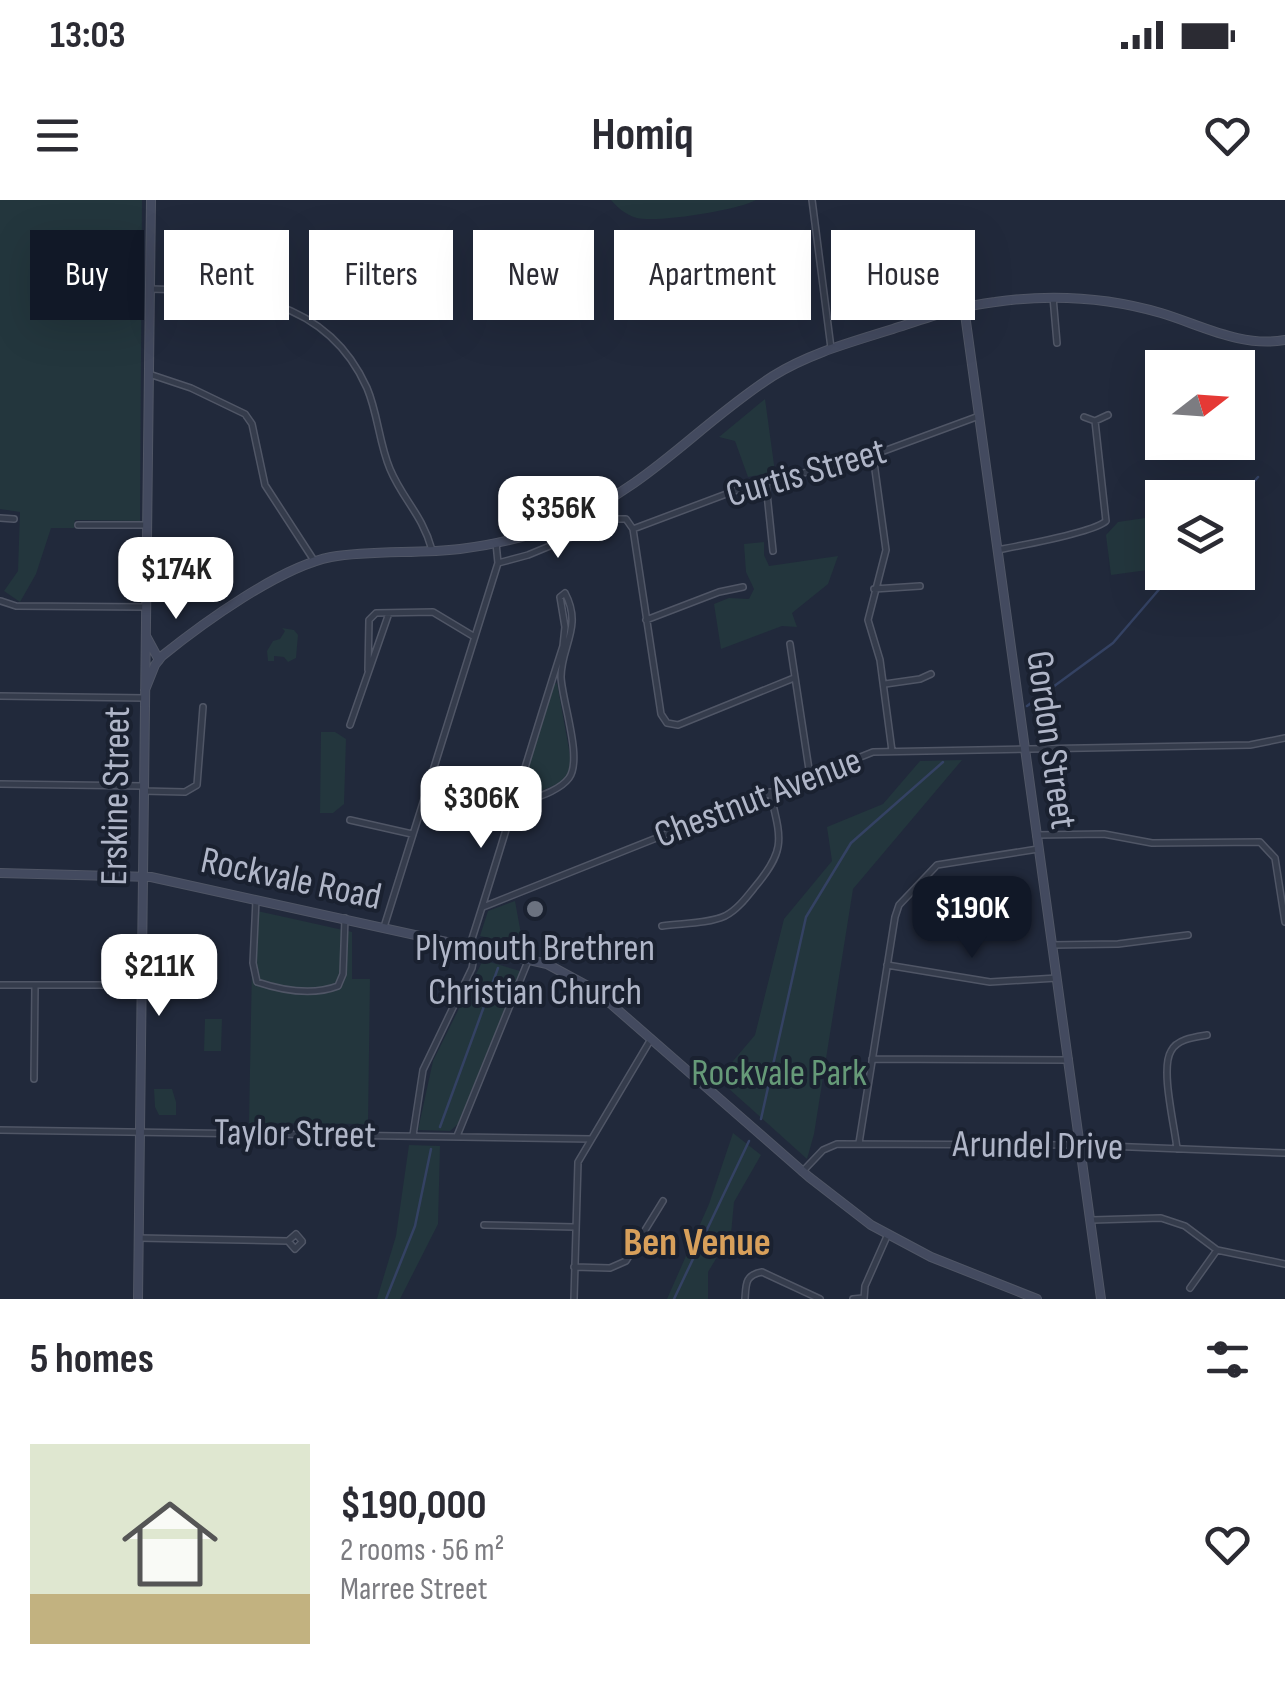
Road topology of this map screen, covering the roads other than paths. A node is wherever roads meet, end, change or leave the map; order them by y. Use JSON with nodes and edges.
{"nodes":[{"id":1,"x":151,"y":200,"type":"edge"},
{"id":2,"x":812,"y":200,"type":"edge"},
{"id":3,"x":150,"y":289,"type":"junction"},
{"id":4,"x":1053,"y":297,"type":"junction"},
{"id":5,"x":975,"y":306,"type":"edge"},
{"id":6,"x":922,"y":320,"type":"edge"},
{"id":7,"x":966,"y":320,"type":"edge"},
{"id":8,"x":1285,"y":340,"type":"edge"},
{"id":9,"x":1057,"y":343,"type":"dead end"},
{"id":10,"x":831,"y":348,"type":"junction"},
{"id":11,"x":149,"y":374,"type":"junction"},
{"id":12,"x":1108,"y":415,"type":"dead end"},
{"id":13,"x":979,"y":416,"type":"junction"},
{"id":14,"x":1084,"y":417,"type":"dead end"},
{"id":15,"x":1095,"y":421,"type":"junction"},
{"id":16,"x":873,"y":455,"type":"junction"},
{"id":17,"x":766,"y":484,"type":"junction"},
{"id":18,"x":0,"y":518,"type":"edge"},
{"id":19,"x":14,"y":518,"type":"dead end"},
{"id":20,"x":78,"y":525,"type":"dead end"},
{"id":21,"x":147,"y":525,"type":"junction"},
{"id":22,"x":633,"y":530,"type":"junction"},
{"id":23,"x":496,"y":543,"type":"junction"},
{"id":24,"x":432,"y":550,"type":"junction"},
{"id":25,"x":997,"y":550,"type":"junction"},
{"id":26,"x":773,"y":551,"type":"dead end"},
{"id":27,"x":315,"y":562,"type":"junction"},
{"id":28,"x":498,"y":563,"type":"junction"},
{"id":29,"x":743,"y":586,"type":"dead end"},
{"id":30,"x":920,"y":586,"type":"dead end"},
{"id":31,"x":874,"y":589,"type":"junction"},
{"id":32,"x":1,"y":601,"type":"edge"},
{"id":33,"x":146,"y":607,"type":"junction"},
{"id":34,"x":389,"y":613,"type":"junction"},
{"id":35,"x":568,"y":619,"type":"dead end"},
{"id":36,"x":646,"y":620,"type":"junction"},
{"id":37,"x":146,"y":636,"type":"junction"},
{"id":38,"x":473,"y":636,"type":"junction"},
{"id":39,"x":790,"y":644,"type":"dead end"},
{"id":40,"x":143,"y":654,"type":"junction"},
{"id":41,"x":157,"y":662,"type":"junction"},
{"id":42,"x":368,"y":670,"type":"junction"},
{"id":43,"x":558,"y":672,"type":"junction"},
{"id":44,"x":931,"y":674,"type":"dead end"},
{"id":45,"x":794,"y":678,"type":"junction"},
{"id":46,"x":884,"y":684,"type":"junction"},
{"id":47,"x":145,"y":694,"type":"junction"},
{"id":48,"x":0,"y":696,"type":"edge"},
{"id":49,"x":203,"y":707,"type":"dead end"},
{"id":50,"x":350,"y":724,"type":"dead end"},
{"id":51,"x":1285,"y":738,"type":"edge"},
{"id":52,"x":1023,"y":749,"type":"junction"},
{"id":53,"x":892,"y":751,"type":"junction"},
{"id":54,"x":810,"y":776,"type":"junction"},
{"id":55,"x":0,"y":784,"type":"edge"},
{"id":56,"x":143,"y":788,"type":"junction"},
{"id":57,"x":770,"y":792,"type":"junction"},
{"id":58,"x":512,"y":806,"type":"junction"},
{"id":59,"x":350,"y":820,"type":"dead end"},
{"id":60,"x":412,"y":834,"type":"junction"},
{"id":61,"x":1036,"y":835,"type":"junction"},
{"id":62,"x":1038,"y":849,"type":"junction"},
{"id":63,"x":0,"y":873,"type":"edge"},
{"id":64,"x":142,"y":876,"type":"junction"},
{"id":65,"x":256,"y":900,"type":"junction"},
{"id":66,"x":483,"y":907,"type":"junction"},
{"id":67,"x":345,"y":918,"type":"junction"},
{"id":68,"x":1285,"y":922,"type":"edge"},
{"id":69,"x":662,"y":926,"type":"dead end"},
{"id":70,"x":384,"y":927,"type":"junction"},
{"id":71,"x":1188,"y":936,"type":"dead end"},
{"id":72,"x":1052,"y":944,"type":"junction"},
{"id":73,"x":473,"y":945,"type":"junction"},
{"id":74,"x":529,"y":958,"type":"junction"},
{"id":75,"x":887,"y":965,"type":"junction"},
{"id":76,"x":1057,"y":978,"type":"junction"},
{"id":77,"x":140,"y":984,"type":"junction"},
{"id":78,"x":0,"y":985,"type":"edge"},
{"id":79,"x":35,"y":985,"type":"junction"},
{"id":80,"x":1207,"y":1034,"type":"dead end"},
{"id":81,"x":651,"y":1039,"type":"junction"},
{"id":82,"x":872,"y":1059,"type":"junction"},
{"id":83,"x":1069,"y":1060,"type":"junction"},
{"id":84,"x":34,"y":1078,"type":"dead end"},
{"id":85,"x":0,"y":1130,"type":"edge"},
{"id":86,"x":139,"y":1132,"type":"junction"},
{"id":87,"x":413,"y":1135,"type":"junction"},
{"id":88,"x":457,"y":1137,"type":"junction"},
{"id":89,"x":591,"y":1140,"type":"junction"},
{"id":90,"x":859,"y":1143,"type":"junction"},
{"id":91,"x":1080,"y":1145,"type":"junction"},
{"id":92,"x":1178,"y":1149,"type":"junction"},
{"id":93,"x":1285,"y":1153,"type":"edge"},
{"id":94,"x":802,"y":1172,"type":"junction"},
{"id":95,"x":663,"y":1200,"type":"dead end"},
{"id":96,"x":1092,"y":1220,"type":"junction"},
{"id":97,"x":484,"y":1226,"type":"dead end"},
{"id":98,"x":575,"y":1226,"type":"junction"},
{"id":99,"x":888,"y":1234,"type":"junction"},
{"id":100,"x":138,"y":1238,"type":"junction"},
{"id":101,"x":288,"y":1241,"type":"dead end"},
{"id":102,"x":1217,"y":1250,"type":"junction"},
{"id":103,"x":1285,"y":1264,"type":"edge"},
{"id":104,"x":574,"y":1266,"type":"junction"},
{"id":105,"x":1190,"y":1288,"type":"dead end"},
{"id":106,"x":864,"y":1298,"type":"edge"},
{"id":107,"x":138,"y":1299,"type":"edge"},
{"id":108,"x":574,"y":1299,"type":"edge"},
{"id":109,"x":745,"y":1299,"type":"edge"},
{"id":110,"x":820,"y":1299,"type":"edge"},
{"id":111,"x":853,"y":1299,"type":"edge"},
{"id":112,"x":1037,"y":1299,"type":"edge"},
{"id":113,"x":1101,"y":1299,"type":"edge"}],
"edges":[{"from":1,"to":3,"type":"street","name":"Erskine Street"},
{"from":2,"to":10,"type":"street"},
{"from":3,"to":11,"type":"street","name":"Erskine Street"},
{"from":3,"to":24,"type":"street"},
{"from":4,"to":5,"type":"street"},
{"from":4,"to":8,"type":"street"},
{"from":4,"to":9,"type":"street"},
{"from":6,"to":10,"type":"street"},
{"from":7,"to":13,"type":"street","name":"Gordon Street"},
{"from":10,"to":23,"type":"street"},
{"from":11,"to":21,"type":"street","name":"Erskine Street"},
{"from":11,"to":27,"type":"street"},
{"from":12,"to":15,"type":"street"},
{"from":13,"to":16,"type":"street","name":"Curtis Street"},
{"from":13,"to":25,"type":"street","name":"Gordon Street"},
{"from":14,"to":15,"type":"street"},
{"from":15,"to":25,"type":"street"},
{"from":16,"to":17,"type":"street","name":"Curtis Street"},
{"from":16,"to":31,"type":"street"},
{"from":17,"to":22,"type":"street","name":"Curtis Street"},
{"from":17,"to":26,"type":"street"},
{"from":18,"to":19,"type":"street"},
{"from":20,"to":21,"type":"street"},
{"from":21,"to":33,"type":"street","name":"Erskine Street"},
{"from":22,"to":28,"type":"street"},
{"from":22,"to":36,"type":"street"},
{"from":23,"to":24,"type":"street"},
{"from":23,"to":28,"type":"street"},
{"from":24,"to":27,"type":"street"},
{"from":25,"to":52,"type":"street","name":"Gordon Street"},
{"from":27,"to":41,"type":"street"},
{"from":28,"to":38,"type":"street"},
{"from":29,"to":36,"type":"street"},
{"from":30,"to":31,"type":"street"},
{"from":31,"to":46,"type":"street"},
{"from":32,"to":33,"type":"street"},
{"from":33,"to":37,"type":"street","name":"Erskine Street"},
{"from":34,"to":38,"type":"street"},
{"from":34,"to":42,"type":"street"},
{"from":34,"to":42,"type":"street"},
{"from":35,"to":43,"type":"street"},
{"from":36,"to":45,"type":"street"},
{"from":37,"to":40,"type":"street","name":"Erskine Street"},
{"from":37,"to":41,"type":"street","name":"Erskine Street"},
{"from":38,"to":60,"type":"street"},
{"from":39,"to":45,"type":"street"},
{"from":40,"to":41,"type":"street","name":"Erskine Street"},
{"from":40,"to":47,"type":"street","name":"Erskine Street"},
{"from":41,"to":47,"type":"street"},
{"from":42,"to":50,"type":"street"},
{"from":43,"to":58,"type":"street"},
{"from":43,"to":58,"type":"street"},
{"from":44,"to":46,"type":"street"},
{"from":45,"to":54,"type":"street"},
{"from":46,"to":53,"type":"street"},
{"from":47,"to":48,"type":"street"},
{"from":47,"to":56,"type":"street","name":"Erskine Street"},
{"from":49,"to":56,"type":"street"},
{"from":51,"to":52,"type":"street","name":"Chestnut Avenue"},
{"from":52,"to":53,"type":"street","name":"Chestnut Avenue"},
{"from":52,"to":61,"type":"street","name":"Gordon Street"},
{"from":53,"to":54,"type":"street","name":"Chestnut Avenue"},
{"from":54,"to":57,"type":"street","name":"Chestnut Avenue"},
{"from":55,"to":56,"type":"street"},
{"from":56,"to":64,"type":"street","name":"Erskine Street"},
{"from":57,"to":66,"type":"street","name":"Chestnut Avenue"},
{"from":57,"to":69,"type":"street"},
{"from":58,"to":66,"type":"street"},
{"from":59,"to":60,"type":"street"},
{"from":60,"to":70,"type":"street"},
{"from":61,"to":62,"type":"street","name":"Gordon Street"},
{"from":61,"to":68,"type":"street"},
{"from":62,"to":72,"type":"street","name":"Gordon Street"},
{"from":62,"to":75,"type":"street"},
{"from":63,"to":64,"type":"street","name":"Rockvale Road"},
{"from":64,"to":65,"type":"street","name":"Rockvale Road"},
{"from":64,"to":77,"type":"street","name":"Erskine Street"},
{"from":65,"to":67,"type":"street","name":"Rockvale Road"},
{"from":65,"to":67,"type":"street"},
{"from":66,"to":73,"type":"street"},
{"from":67,"to":70,"type":"street","name":"Rockvale Road"},
{"from":70,"to":73,"type":"street","name":"Rockvale Road"},
{"from":71,"to":72,"type":"street"},
{"from":72,"to":76,"type":"street","name":"Gordon Street"},
{"from":73,"to":74,"type":"street","name":"Rockvale Road"},
{"from":73,"to":87,"type":"street"},
{"from":74,"to":81,"type":"street","name":"Rockvale Road"},
{"from":74,"to":88,"type":"street"},
{"from":75,"to":76,"type":"street"},
{"from":75,"to":82,"type":"street"},
{"from":76,"to":83,"type":"street","name":"Gordon Street"},
{"from":77,"to":79,"type":"street"},
{"from":77,"to":86,"type":"street","name":"Erskine Street"},
{"from":78,"to":79,"type":"street"},
{"from":79,"to":84,"type":"street"},
{"from":80,"to":92,"type":"street"},
{"from":81,"to":89,"type":"street"},
{"from":81,"to":94,"type":"street","name":"Rockvale Road"},
{"from":82,"to":83,"type":"street"},
{"from":82,"to":90,"type":"street"},
{"from":83,"to":91,"type":"street","name":"Gordon Street"},
{"from":85,"to":86,"type":"street","name":"Taylor Street"},
{"from":86,"to":87,"type":"street","name":"Taylor Street"},
{"from":86,"to":100,"type":"street","name":"Erskine Street"},
{"from":87,"to":88,"type":"street","name":"Taylor Street"},
{"from":88,"to":89,"type":"street","name":"Taylor Street"},
{"from":89,"to":98,"type":"street"},
{"from":90,"to":91,"type":"street","name":"Arundel Drive"},
{"from":90,"to":94,"type":"street","name":"Arundel Drive"},
{"from":91,"to":92,"type":"street","name":"Arundel Drive"},
{"from":91,"to":96,"type":"street","name":"Gordon Street"},
{"from":92,"to":93,"type":"street","name":"Arundel Drive"},
{"from":94,"to":99,"type":"street","name":"Rockvale Road"},
{"from":95,"to":104,"type":"street"},
{"from":96,"to":102,"type":"street"},
{"from":96,"to":113,"type":"street","name":"Gordon Street"},
{"from":97,"to":98,"type":"street"},
{"from":98,"to":104,"type":"street"},
{"from":99,"to":106,"type":"street"},
{"from":99,"to":112,"type":"street","name":"Rockvale Road"},
{"from":100,"to":101,"type":"street"},
{"from":100,"to":107,"type":"street","name":"Erskine Street"},
{"from":102,"to":103,"type":"street"},
{"from":102,"to":105,"type":"street"},
{"from":104,"to":108,"type":"street"},
{"from":106,"to":111,"type":"street"},
{"from":109,"to":110,"type":"street"}]}
